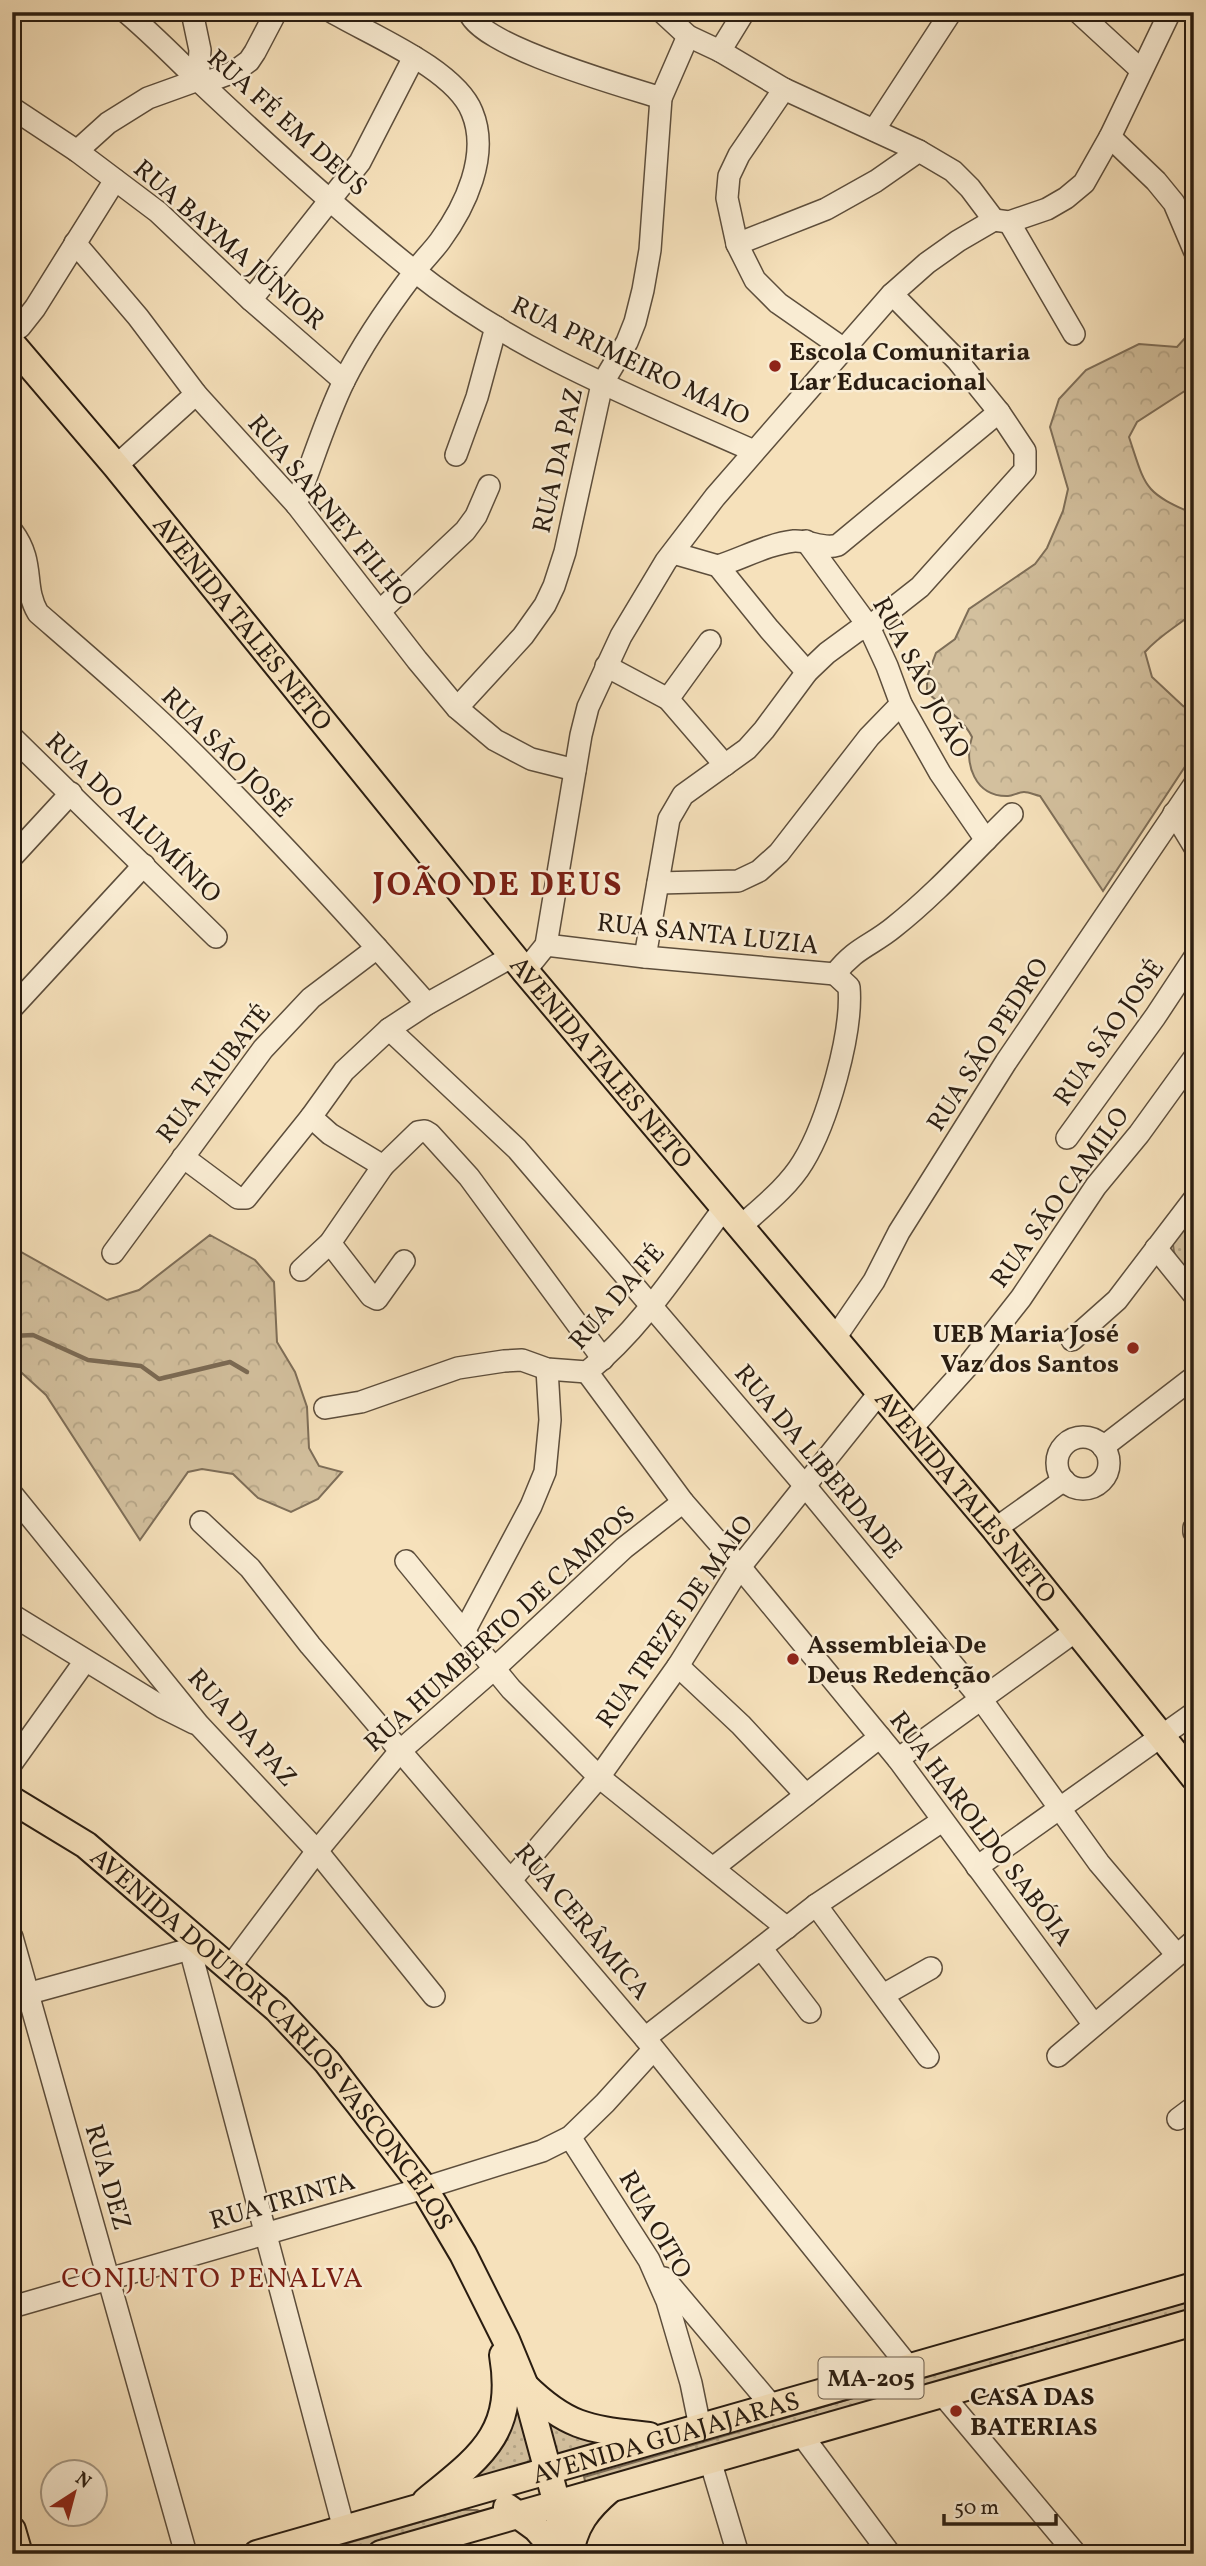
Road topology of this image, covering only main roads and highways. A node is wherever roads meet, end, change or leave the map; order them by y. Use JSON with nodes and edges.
{"nodes":[{"id":1,"x":12,"y":344,"type":"edge"},
{"id":2,"x":1194,"y":1777,"type":"edge"},
{"id":3,"x":12,"y":1800,"type":"edge"},
{"id":4,"x":1194,"y":2286,"type":"edge"},
{"id":5,"x":493,"y":2313,"type":"junction"},
{"id":6,"x":1194,"y":2322,"type":"edge"},
{"id":7,"x":525,"y":2386,"type":"junction"},
{"id":8,"x":662,"y":2437,"type":"junction"},
{"id":9,"x":548,"y":2471,"type":"junction"},
{"id":10,"x":611,"y":2489,"type":"junction"},
{"id":11,"x":474,"y":2492,"type":"junction"},
{"id":12,"x":557,"y":2504,"type":"junction"},
{"id":13,"x":418,"y":2508,"type":"junction"},
{"id":14,"x":520,"y":2515,"type":"junction"},
{"id":15,"x":12,"y":2530,"type":"edge"},
{"id":16,"x":19,"y":2554,"type":"edge"},
{"id":17,"x":257,"y":2554,"type":"edge"},
{"id":18,"x":381,"y":2554,"type":"edge"},
{"id":19,"x":559,"y":2554,"type":"edge"},
{"id":20,"x":568,"y":2554,"type":"edge"}],
"edges":[{"from":1,"to":2,"type":"main road","name":"AVENIDA TALES NETO"},
{"from":3,"to":5,"type":"main road","name":"AVENIDA DOUTOR CARLOS VASCONCELOS"},
{"from":4,"to":8,"type":"main road","name":"AVENIDA GUAJAJARAS","number":"MA-205"},
{"from":5,"to":7,"type":"main road","name":"AVENIDA DOUTOR CARLOS VASCONCELOS"},
{"from":5,"to":13,"type":"main road","name":"AVENIDA DOUTOR CARLOS VASCONCELOS"},
{"from":6,"to":10,"type":"main road","name":"AVENIDA GUAJAJARAS","number":"MA-205"},
{"from":7,"to":8,"type":"main road"},
{"from":7,"to":9,"type":"main road","name":"AVENIDA DOUTOR CARLOS VASCONCELOS"},
{"from":8,"to":9,"type":"main road","name":"AVENIDA GUAJAJARAS","number":"MA-205"},
{"from":9,"to":11,"type":"main road","name":"AVENIDA GUAJAJARAS","number":"MA-205"},
{"from":9,"to":12,"type":"main road","name":"AVENIDA DOUTOR CARLOS VASCONCELOS"},
{"from":10,"to":12,"type":"main road","name":"AVENIDA GUAJAJARAS","number":"MA-205"},
{"from":10,"to":20,"type":"main road"},
{"from":11,"to":13,"type":"main road","name":"AVENIDA GUAJAJARAS","number":"MA-205"},
{"from":11,"to":14,"type":"main road"},
{"from":12,"to":14,"type":"main road","name":"AVENIDA GUAJAJARAS","number":"MA-205"},
{"from":12,"to":20,"type":"main road","name":"AVENIDA DOUTOR CARLOS VASCONCELOS"},
{"from":13,"to":17,"type":"main road","name":"AVENIDA GUAJAJARAS","number":"MA-205"},
{"from":14,"to":18,"type":"main road","name":"AVENIDA GUAJAJARAS","number":"MA-205"},
{"from":14,"to":19,"type":"main road"},
{"from":15,"to":16,"type":"main road"}]}
